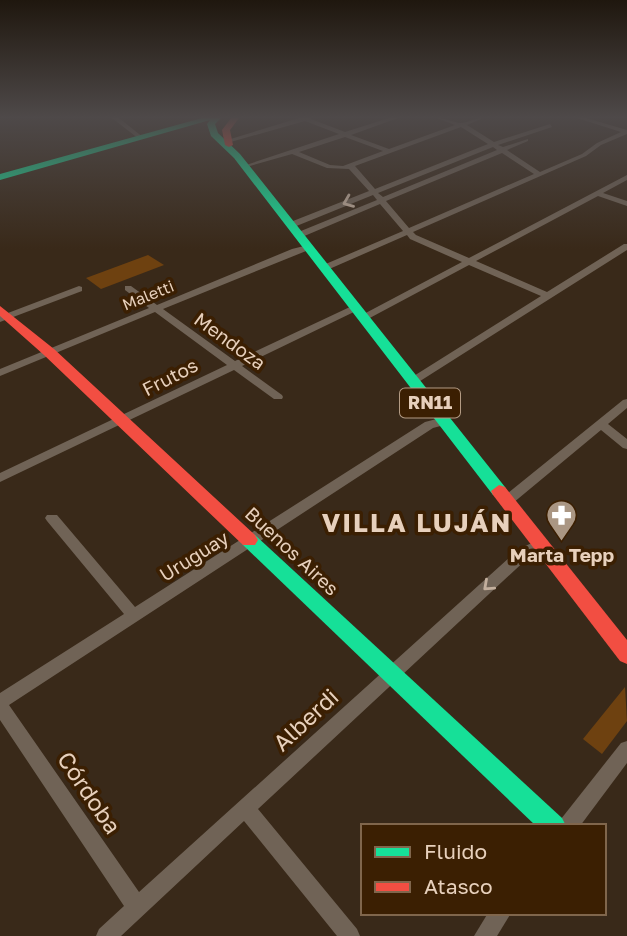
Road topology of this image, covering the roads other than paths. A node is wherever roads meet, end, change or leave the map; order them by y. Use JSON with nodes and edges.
{"nodes":[{"id":1,"x":55,"y":162,"type":"edge"},
{"id":2,"x":241,"y":162,"type":"edge"},
{"id":3,"x":262,"y":162,"type":"edge"},
{"id":4,"x":318,"y":162,"type":"edge"},
{"id":5,"x":360,"y":162,"type":"edge"},
{"id":6,"x":449,"y":162,"type":"edge"},
{"id":7,"x":477,"y":162,"type":"edge"},
{"id":8,"x":519,"y":162,"type":"edge"},
{"id":9,"x":569,"y":162,"type":"edge"},
{"id":10,"x":349,"y":166,"type":"junction"},
{"id":11,"x":245,"y":167,"type":"junction"},
{"id":12,"x":540,"y":175,"type":"junction"},
{"id":13,"x":0,"y":177,"type":"edge"},
{"id":14,"x":627,"y":177,"type":"edge"},
{"id":15,"x":373,"y":192,"type":"junction"},
{"id":16,"x":597,"y":193,"type":"junction"},
{"id":17,"x":381,"y":202,"type":"junction"},
{"id":18,"x":627,"y":204,"type":"edge"},
{"id":19,"x":408,"y":233,"type":"junction"},
{"id":20,"x":300,"y":236,"type":"junction"},
{"id":21,"x":627,"y":246,"type":"edge"},
{"id":22,"x":470,"y":262,"type":"junction"},
{"id":23,"x":324,"y":268,"type":"junction"},
{"id":24,"x":128,"y":288,"type":"dead end"},
{"id":25,"x":79,"y":289,"type":"dead end"},
{"id":26,"x":548,"y":296,"type":"junction"},
{"id":27,"x":156,"y":309,"type":"junction"},
{"id":28,"x":359,"y":313,"type":"junction"},
{"id":29,"x":2,"y":315,"type":"edge"},
{"id":30,"x":49,"y":352,"type":"junction"},
{"id":31,"x":233,"y":365,"type":"junction"},
{"id":32,"x":0,"y":373,"type":"edge"},
{"id":33,"x":413,"y":381,"type":"junction"},
{"id":34,"x":278,"y":397,"type":"dead end"},
{"id":35,"x":627,"y":402,"type":"edge"},
{"id":36,"x":122,"y":420,"type":"junction"},
{"id":37,"x":444,"y":421,"type":"junction"},
{"id":38,"x":601,"y":424,"type":"junction"},
{"id":39,"x":627,"y":445,"type":"edge"},
{"id":40,"x":0,"y":478,"type":"edge"},
{"id":41,"x":508,"y":500,"type":"junction"},
{"id":42,"x":52,"y":518,"type":"dead end"},
{"id":43,"x":251,"y":542,"type":"junction"},
{"id":44,"x":541,"y":544,"type":"junction"},
{"id":45,"x":134,"y":616,"type":"junction"},
{"id":46,"x":627,"y":627,"type":"edge"},
{"id":47,"x":614,"y":638,"type":"junction"},
{"id":48,"x":627,"y":655,"type":"edge"},
{"id":49,"x":393,"y":674,"type":"junction"},
{"id":50,"x":0,"y":704,"type":"edge"},
{"id":51,"x":627,"y":749,"type":"edge"},
{"id":52,"x":246,"y":809,"type":"junction"},
{"id":53,"x":552,"y":824,"type":"edge"},
{"id":54,"x":570,"y":824,"type":"edge"},
{"id":55,"x":137,"y":907,"type":"junction"},
{"id":56,"x":500,"y":915,"type":"edge"},
{"id":57,"x":106,"y":936,"type":"edge"},
{"id":58,"x":350,"y":936,"type":"edge"},
{"id":59,"x":484,"y":936,"type":"edge"}],
"edges":[{"from":1,"to":13,"type":"street"},
{"from":2,"to":11,"type":"street","number":"RN11"},
{"from":3,"to":11,"type":"street"},
{"from":4,"to":10,"type":"street"},
{"from":5,"to":10,"type":"street"},
{"from":6,"to":15,"type":"street"},
{"from":7,"to":17,"type":"street"},
{"from":8,"to":12,"type":"street"},
{"from":9,"to":12,"type":"street"},
{"from":10,"to":15,"type":"street"},
{"from":11,"to":20,"type":"street","number":"RN11"},
{"from":12,"to":19,"type":"street"},
{"from":14,"to":16,"type":"street","name":"Frutos"},
{"from":15,"to":17,"type":"street"},
{"from":15,"to":20,"type":"street","one_way":true},
{"from":16,"to":18,"type":"street"},
{"from":16,"to":22,"type":"street","name":"Frutos"},
{"from":17,"to":19,"type":"street"},
{"from":17,"to":20,"type":"street"},
{"from":19,"to":22,"type":"street"},
{"from":19,"to":23,"type":"street"},
{"from":20,"to":23,"type":"street","number":"RN11"},
{"from":20,"to":27,"type":"street","name":"Maletti"},
{"from":21,"to":26,"type":"street"},
{"from":22,"to":26,"type":"street"},
{"from":22,"to":28,"type":"street","name":"Frutos"},
{"from":23,"to":28,"type":"street","number":"RN11"},
{"from":24,"to":27,"type":"street","name":"Mendoza"},
{"from":25,"to":29,"type":"street"},
{"from":26,"to":33,"type":"street"},
{"from":27,"to":30,"type":"street","name":"Maletti"},
{"from":27,"to":31,"type":"street","name":"Mendoza"},
{"from":28,"to":31,"type":"street","name":"Frutos"},
{"from":28,"to":33,"type":"street","number":"RN11"},
{"from":29,"to":30,"type":"street","name":"Buenos Aires"},
{"from":30,"to":32,"type":"street","name":"Maletti"},
{"from":30,"to":36,"type":"street","name":"Buenos Aires"},
{"from":31,"to":34,"type":"street","name":"Mendoza"},
{"from":31,"to":36,"type":"street","name":"Frutos"},
{"from":33,"to":37,"type":"street","number":"RN11"},
{"from":35,"to":38,"type":"street"},
{"from":36,"to":40,"type":"street","name":"Frutos"},
{"from":36,"to":43,"type":"street","name":"Buenos Aires"},
{"from":37,"to":41,"type":"street","number":"RN11"},
{"from":37,"to":43,"type":"street","name":"Uruguay"},
{"from":38,"to":39,"type":"street"},
{"from":38,"to":41,"type":"street"},
{"from":41,"to":44,"type":"street","number":"RN11"},
{"from":42,"to":45,"type":"street"},
{"from":43,"to":45,"type":"street","name":"Uruguay"},
{"from":43,"to":49,"type":"street","name":"Buenos Aires"},
{"from":44,"to":47,"type":"street","number":"RN11"},
{"from":44,"to":49,"type":"street","name":"Alberdi","one_way":true},
{"from":45,"to":50,"type":"street","name":"Uruguay"},
{"from":46,"to":47,"type":"street"},
{"from":47,"to":48,"type":"street","number":"RN11"},
{"from":49,"to":52,"type":"street","name":"Alberdi"},
{"from":49,"to":53,"type":"street","name":"Buenos Aires"},
{"from":50,"to":55,"type":"street","name":"Córdoba"},
{"from":51,"to":54,"type":"street"},
{"from":52,"to":55,"type":"street","name":"Alberdi"},
{"from":52,"to":58,"type":"street"},
{"from":55,"to":57,"type":"street","name":"Alberdi"},
{"from":56,"to":59,"type":"street"}]}
